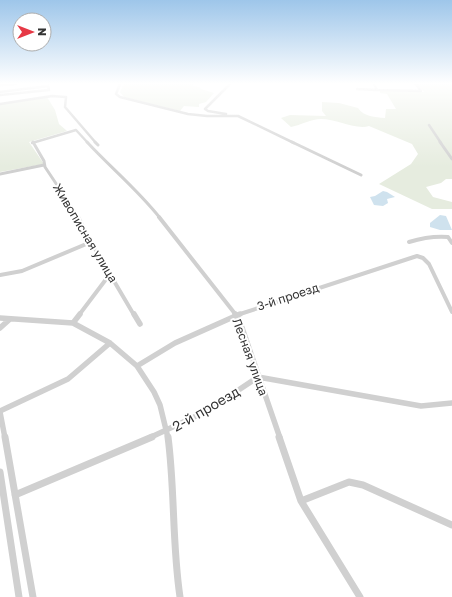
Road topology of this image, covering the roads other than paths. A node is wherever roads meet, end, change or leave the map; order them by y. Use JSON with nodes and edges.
{"nodes":[{"id":1,"x":69,"y":112,"type":"edge"},
{"id":2,"x":182,"y":112,"type":"edge"},
{"id":3,"x":213,"y":112,"type":"edge"},
{"id":4,"x":238,"y":116,"type":"junction"},
{"id":5,"x":429,"y":125,"type":"dead end"},
{"id":6,"x":32,"y":142,"type":"joint"},
{"id":7,"x":98,"y":145,"type":"dead end"},
{"id":8,"x":452,"y":159,"type":"edge"},
{"id":9,"x":44,"y":165,"type":"junction"},
{"id":10,"x":0,"y":174,"type":"edge"},
{"id":11,"x":361,"y":175,"type":"dead end"},
{"id":12,"x":91,"y":242,"type":"junction"},
{"id":13,"x":409,"y":242,"type":"dead end"},
{"id":14,"x":452,"y":243,"type":"edge"},
{"id":15,"x":110,"y":274,"type":"junction"},
{"id":16,"x":0,"y":275,"type":"edge"},
{"id":17,"x":452,"y":312,"type":"edge"},
{"id":18,"x":236,"y":314,"type":"junction"},
{"id":19,"x":0,"y":318,"type":"edge"},
{"id":20,"x":10,"y":319,"type":"junction"},
{"id":21,"x":73,"y":322,"type":"junction"},
{"id":22,"x":140,"y":324,"type":"dead end"},
{"id":23,"x":0,"y":328,"type":"edge"},
{"id":24,"x":110,"y":343,"type":"junction"},
{"id":25,"x":137,"y":366,"type":"junction"},
{"id":26,"x":258,"y":377,"type":"junction"},
{"id":27,"x":452,"y":403,"type":"edge"},
{"id":28,"x":0,"y":412,"type":"edge"},
{"id":29,"x":167,"y":431,"type":"junction"},
{"id":30,"x":0,"y":472,"type":"edge"},
{"id":31,"x":16,"y":495,"type":"junction"},
{"id":32,"x":301,"y":501,"type":"junction"},
{"id":33,"x":452,"y":525,"type":"edge"},
{"id":34,"x":19,"y":597,"type":"edge"},
{"id":35,"x":33,"y":597,"type":"edge"},
{"id":36,"x":180,"y":597,"type":"edge"},
{"id":37,"x":360,"y":597,"type":"edge"}],
"edges":[{"from":1,"to":7,"type":"street"},
{"from":2,"to":4,"type":"street"},
{"from":3,"to":4,"type":"street"},
{"from":4,"to":11,"type":"street"},
{"from":5,"to":8,"type":"street"},
{"from":6,"to":9,"type":"street","name":"Живописная улица"},
{"from":6,"to":18,"type":"street","name":"Лесная улица"},
{"from":9,"to":10,"type":"street"},
{"from":9,"to":12,"type":"street","name":"Живописная улица"},
{"from":12,"to":15,"type":"street","name":"Живописная улица"},
{"from":12,"to":16,"type":"street"},
{"from":13,"to":14,"type":"street"},
{"from":15,"to":21,"type":"street"},
{"from":15,"to":22,"type":"street","name":"Живописная улица"},
{"from":17,"to":18,"type":"street","name":"3-й проезд"},
{"from":18,"to":25,"type":"street","name":"3-й проезд"},
{"from":18,"to":26,"type":"street","name":"Лесная улица"},
{"from":19,"to":20,"type":"street"},
{"from":20,"to":21,"type":"street"},
{"from":20,"to":23,"type":"street"},
{"from":21,"to":24,"type":"street"},
{"from":24,"to":25,"type":"street"},
{"from":24,"to":28,"type":"street"},
{"from":25,"to":29,"type":"street"},
{"from":26,"to":27,"type":"street"},
{"from":26,"to":29,"type":"street","name":"2-й проезд"},
{"from":26,"to":32,"type":"street","name":"Лесная улица"},
{"from":28,"to":31,"type":"street"},
{"from":29,"to":31,"type":"street","name":"2-й проезд"},
{"from":29,"to":36,"type":"street"},
{"from":30,"to":34,"type":"street"},
{"from":31,"to":35,"type":"street"},
{"from":32,"to":33,"type":"street"},
{"from":32,"to":37,"type":"street","name":"Лесная улица"}]}
